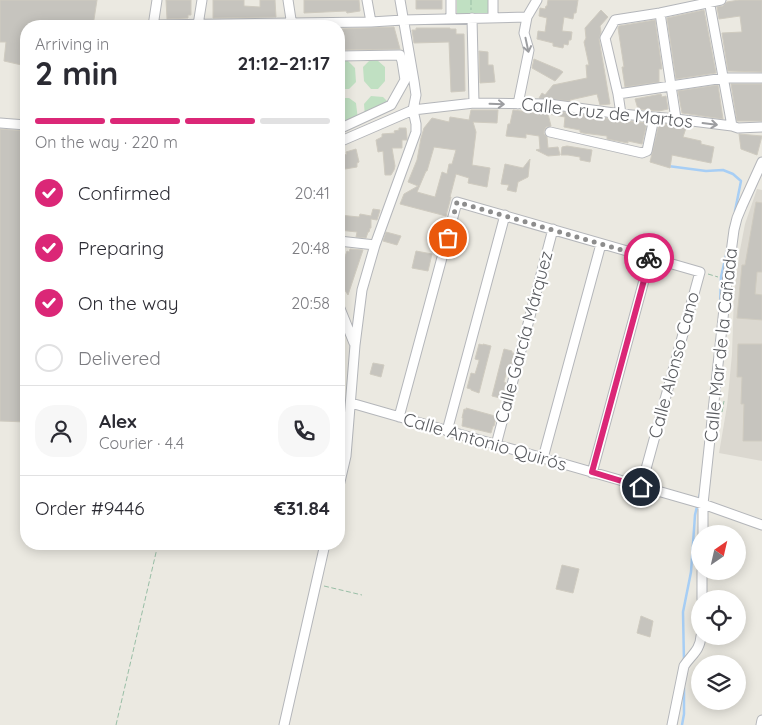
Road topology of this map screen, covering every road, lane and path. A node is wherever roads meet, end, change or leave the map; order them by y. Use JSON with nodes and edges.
{"nodes":[{"id":1,"x":157,"y":0,"type":"edge"},
{"id":2,"x":202,"y":0,"type":"edge"},
{"id":3,"x":288,"y":0,"type":"edge"},
{"id":4,"x":367,"y":0,"type":"edge"},
{"id":5,"x":400,"y":0,"type":"edge"},
{"id":6,"x":450,"y":0,"type":"edge"},
{"id":7,"x":493,"y":0,"type":"edge"},
{"id":8,"x":537,"y":0,"type":"edge"},
{"id":9,"x":721,"y":0,"type":"edge"},
{"id":10,"x":709,"y":1,"type":"edge"},
{"id":11,"x":660,"y":13,"type":"junction"},
{"id":12,"x":493,"y":17,"type":"junction"},
{"id":13,"x":527,"y":17,"type":"junction"},
{"id":14,"x":451,"y":18,"type":"junction"},
{"id":15,"x":472,"y":18,"type":"junction"},
{"id":16,"x":154,"y":20,"type":"edge"},
{"id":17,"x":199,"y":20,"type":"edge"},
{"id":18,"x":291,"y":20,"type":"edge"},
{"id":19,"x":403,"y":20,"type":"junction"},
{"id":20,"x":371,"y":22,"type":"junction"},
{"id":21,"x":345,"y":23,"type":"edge"},
{"id":22,"x":345,"y":57,"type":"edge"},
{"id":23,"x":406,"y":57,"type":"junction"},
{"id":24,"x":724,"y":78,"type":"junction"},
{"id":25,"x":762,"y":78,"type":"edge"},
{"id":26,"x":671,"y":86,"type":"junction"},
{"id":27,"x":618,"y":94,"type":"junction"},
{"id":28,"x":474,"y":103,"type":"junction"},
{"id":29,"x":518,"y":104,"type":"junction"},
{"id":30,"x":413,"y":110,"type":"junction"},
{"id":31,"x":621,"y":114,"type":"junction"},
{"id":32,"x":654,"y":118,"type":"junction"},
{"id":33,"x":676,"y":119,"type":"junction"},
{"id":34,"x":0,"y":123,"type":"edge"},
{"id":35,"x":20,"y":125,"type":"edge"},
{"id":36,"x":345,"y":125,"type":"edge"},
{"id":37,"x":732,"y":126,"type":"junction"},
{"id":38,"x":762,"y":127,"type":"edge"},
{"id":39,"x":550,"y":132,"type":"dead end"},
{"id":40,"x":345,"y":139,"type":"edge"},
{"id":41,"x":762,"y":162,"type":"edge"},
{"id":42,"x":505,"y":215,"type":"junction"},
{"id":43,"x":553,"y":229,"type":"junction"},
{"id":44,"x":345,"y":242,"type":"edge"},
{"id":45,"x":601,"y":244,"type":"junction"},
{"id":46,"x":375,"y":245,"type":"junction"},
{"id":47,"x":650,"y":258,"type":"junction"},
{"id":48,"x":345,"y":321,"type":"edge"},
{"id":49,"x":355,"y":345,"type":"junction"},
{"id":50,"x":350,"y":403,"type":"junction"},
{"id":51,"x":399,"y":417,"type":"junction"},
{"id":52,"x":447,"y":431,"type":"junction"},
{"id":53,"x":496,"y":445,"type":"junction"},
{"id":54,"x":543,"y":458,"type":"junction"},
{"id":55,"x":345,"y":460,"type":"edge"},
{"id":56,"x":592,"y":472,"type":"junction"},
{"id":57,"x":641,"y":487,"type":"junction"},
{"id":58,"x":700,"y":504,"type":"junction"},
{"id":59,"x":702,"y":525,"type":"edge"},
{"id":60,"x":762,"y":525,"type":"edge"},
{"id":61,"x":157,"y":550,"type":"edge"},
{"id":62,"x":324,"y":550,"type":"edge"},
{"id":63,"x":316,"y":584,"type":"junction"},
{"id":64,"x":362,"y":595,"type":"dead end"},
{"id":65,"x":700,"y":645,"type":"edge"},
{"id":66,"x":762,"y":720,"type":"edge"},
{"id":67,"x":116,"y":725,"type":"edge"},
{"id":68,"x":284,"y":725,"type":"edge"},
{"id":69,"x":672,"y":725,"type":"edge"},
{"id":70,"x":761,"y":725,"type":"edge"}],
"edges":[{"from":1,"to":16,"type":"street"},
{"from":2,"to":17,"type":"street"},
{"from":3,"to":18,"type":"street"},
{"from":4,"to":20,"type":"street"},
{"from":5,"to":19,"type":"street"},
{"from":6,"to":14,"type":"street"},
{"from":7,"to":12,"type":"street"},
{"from":8,"to":13,"type":"street"},
{"from":9,"to":10,"type":"street"},
{"from":10,"to":11,"type":"street"},
{"from":10,"to":24,"type":"street"},
{"from":11,"to":26,"type":"street"},
{"from":11,"to":27,"type":"street"},
{"from":12,"to":13,"type":"street"},
{"from":12,"to":15,"type":"street"},
{"from":13,"to":29,"type":"street","one_way":true},
{"from":14,"to":15,"type":"street"},
{"from":14,"to":19,"type":"street"},
{"from":15,"to":28,"type":"street"},
{"from":19,"to":20,"type":"street"},
{"from":19,"to":23,"type":"street"},
{"from":20,"to":21,"type":"street"},
{"from":22,"to":23,"type":"street"},
{"from":23,"to":30,"type":"street"},
{"from":23,"to":36,"type":"street"},
{"from":24,"to":25,"type":"street"},
{"from":24,"to":26,"type":"street"},
{"from":24,"to":37,"type":"street"},
{"from":26,"to":27,"type":"street"},
{"from":26,"to":33,"type":"street"},
{"from":27,"to":31,"type":"street"},
{"from":28,"to":29,"type":"street","name":"Calle Cruz de Martos","one_way":true},
{"from":28,"to":30,"type":"street","name":"Calle Cruz de Martos"},
{"from":29,"to":31,"type":"street","name":"Calle Cruz de Martos"},
{"from":30,"to":40,"type":"street","name":"Calle Cruz de Martos"},
{"from":30,"to":46,"type":"street"},
{"from":31,"to":32,"type":"street","name":"Calle Cruz de Martos"},
{"from":32,"to":33,"type":"street","name":"Calle Cruz de Martos"},
{"from":32,"to":39,"type":"street"},
{"from":33,"to":37,"type":"street","name":"Calle Cruz de Martos","one_way":true},
{"from":34,"to":35,"type":"street"},
{"from":37,"to":38,"type":"street","name":"Calle Cruz de Martos"},
{"from":41,"to":58,"type":"street","name":"Calle Mar de la Cañada"},
{"from":42,"to":43,"type":"street"},
{"from":42,"to":51,"type":"street"},
{"from":42,"to":52,"type":"street"},
{"from":43,"to":45,"type":"street"},
{"from":43,"to":53,"type":"street","name":"Calle García Márquez"},
{"from":44,"to":46,"type":"street"},
{"from":45,"to":47,"type":"street"},
{"from":45,"to":54,"type":"street"},
{"from":46,"to":49,"type":"street"},
{"from":47,"to":56,"type":"street"},
{"from":47,"to":57,"type":"street","name":"Calle Alonso Cano"},
{"from":48,"to":49,"type":"street"},
{"from":49,"to":50,"type":"street"},
{"from":50,"to":51,"type":"street","name":"Calle Antonio Quirós"},
{"from":50,"to":55,"type":"street"},
{"from":51,"to":52,"type":"street","name":"Calle Antonio Quirós"},
{"from":52,"to":53,"type":"street","name":"Calle Antonio Quirós"},
{"from":53,"to":54,"type":"street","name":"Calle Antonio Quirós"},
{"from":54,"to":56,"type":"street","name":"Calle Antonio Quirós"},
{"from":56,"to":57,"type":"street","name":"Calle Antonio Quirós"},
{"from":57,"to":58,"type":"street","name":"Calle Antonio Quirós"},
{"from":58,"to":59,"type":"street","name":"Calle Mar de la Cañada"},
{"from":58,"to":60,"type":"street","name":"Calle Antonio Quirós"},
{"from":61,"to":67,"type":"path"},
{"from":62,"to":63,"type":"street"},
{"from":63,"to":64,"type":"path"},
{"from":63,"to":68,"type":"street"},
{"from":65,"to":69,"type":"street"},
{"from":66,"to":70,"type":"street"}]}
